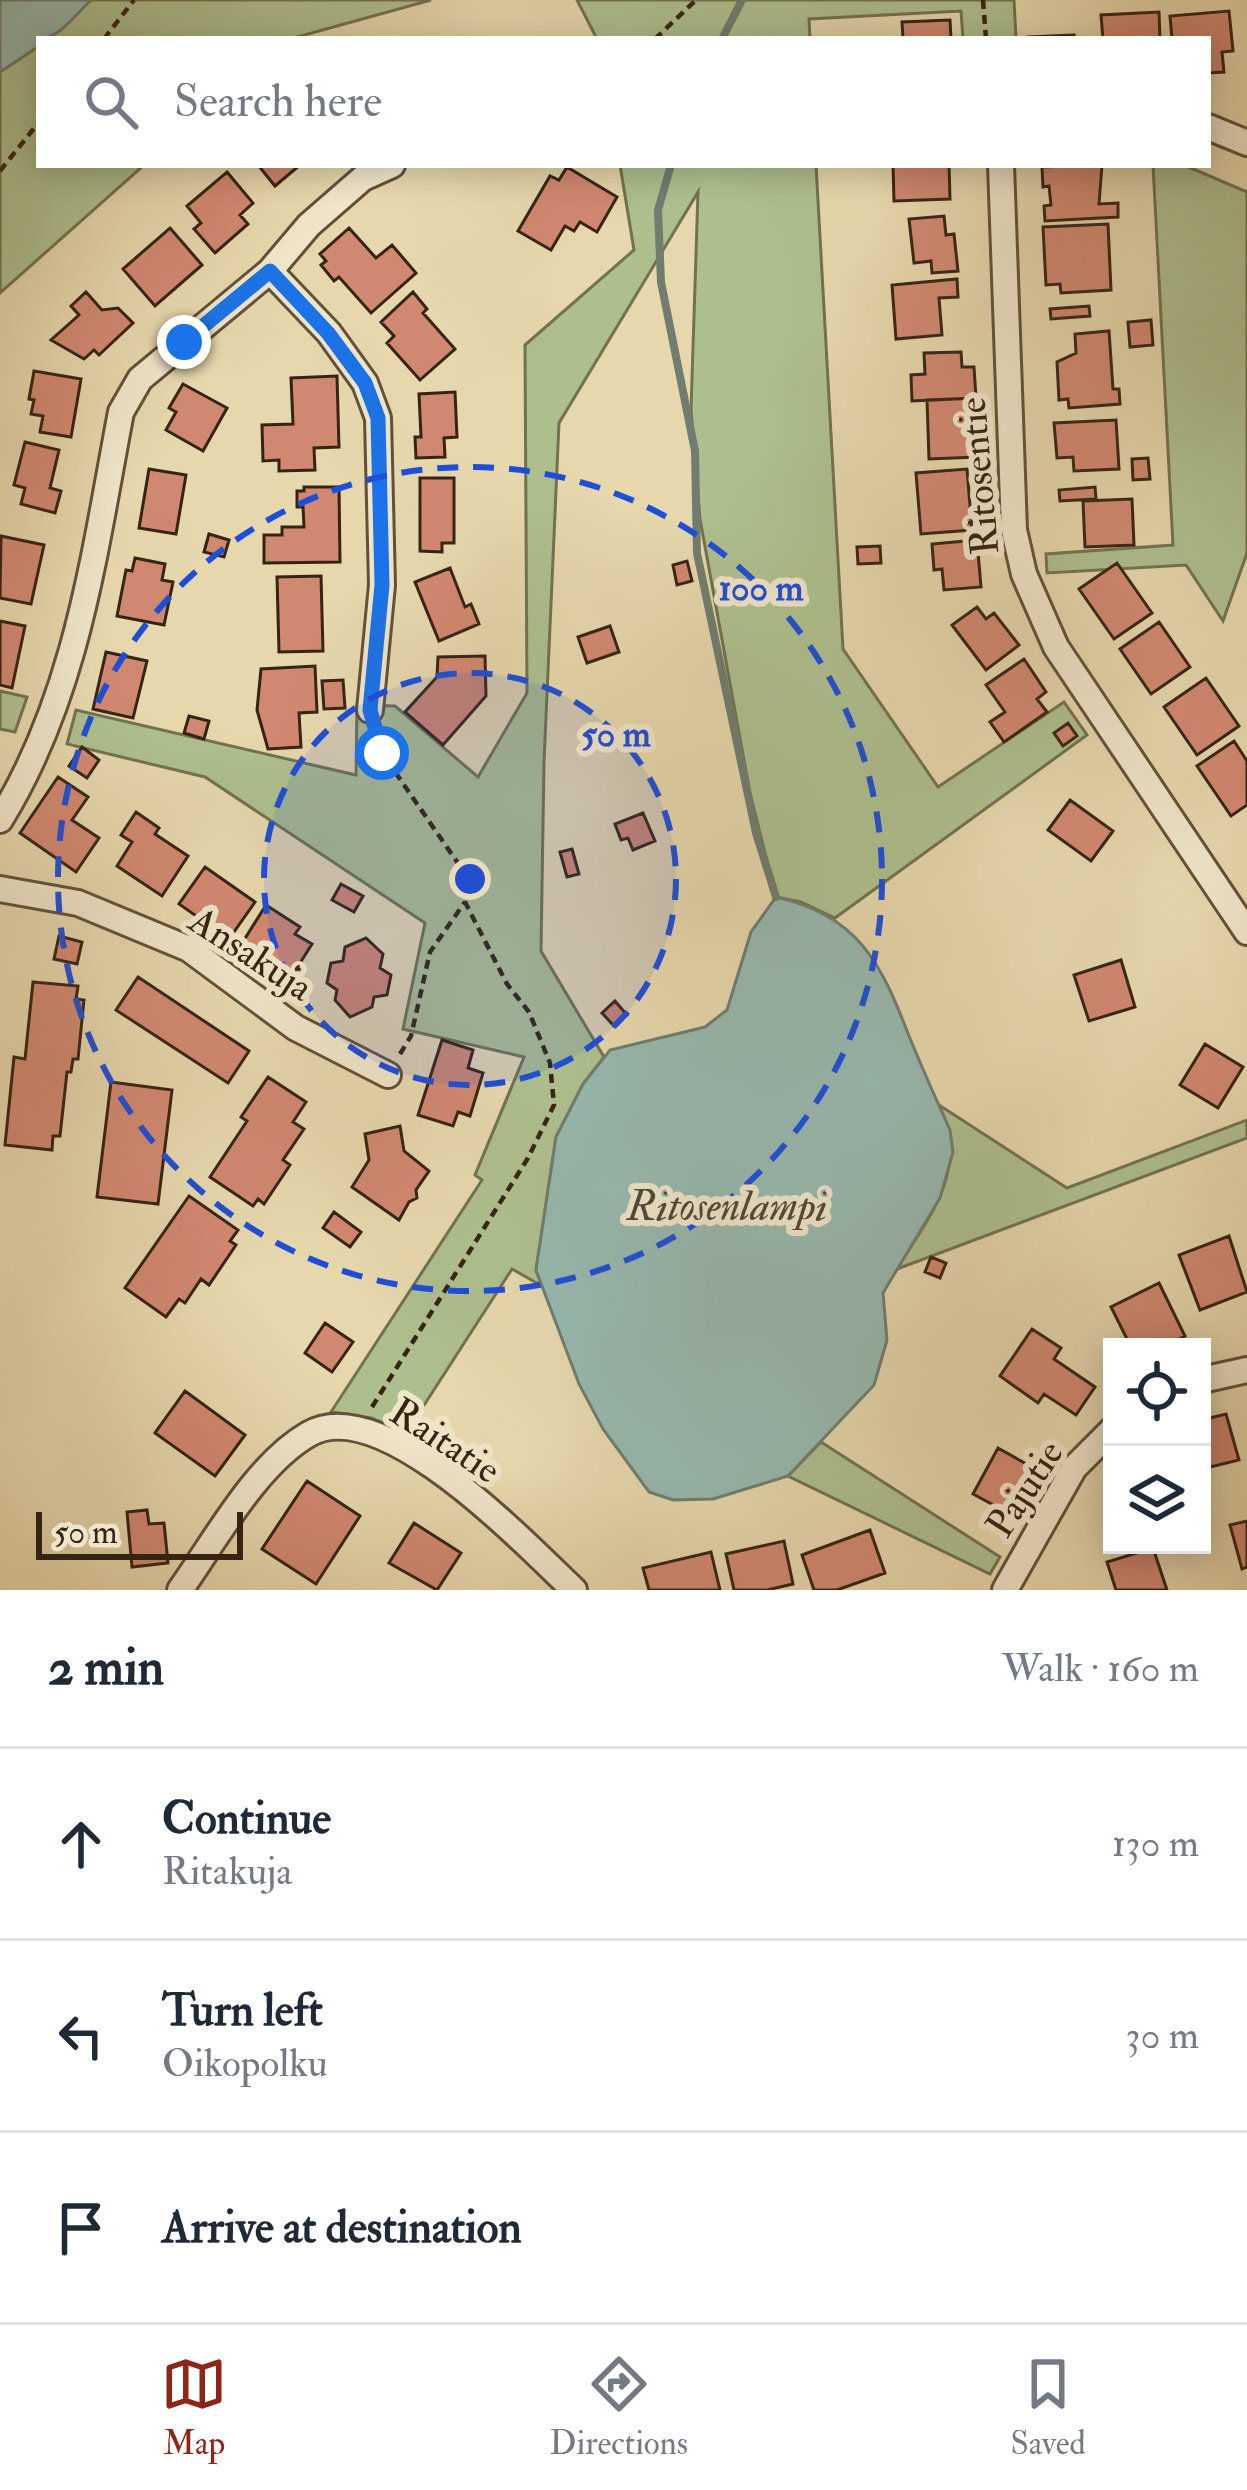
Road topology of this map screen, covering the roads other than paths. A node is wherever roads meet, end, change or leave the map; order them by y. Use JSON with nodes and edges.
{"nodes":[{"id":1,"x":1211,"y":128,"type":"edge"},
{"id":2,"x":1247,"y":143,"type":"edge"},
{"id":3,"x":385,"y":168,"type":"edge"},
{"id":4,"x":1001,"y":168,"type":"edge"},
{"id":5,"x":270,"y":271,"type":"junction"},
{"id":6,"x":370,"y":710,"type":"road end"},
{"id":7,"x":0,"y":820,"type":"edge"},
{"id":8,"x":0,"y":890,"type":"edge"},
{"id":9,"x":1247,"y":932,"type":"edge"},
{"id":10,"x":388,"y":1075,"type":"road end"},
{"id":11,"x":1247,"y":1370,"type":"edge"},
{"id":12,"x":1211,"y":1378,"type":"edge"},
{"id":13,"x":1103,"y":1439,"type":"edge"},
{"id":14,"x":181,"y":1590,"type":"edge"},
{"id":15,"x":574,"y":1590,"type":"edge"},
{"id":16,"x":1005,"y":1590,"type":"edge"}],
"edges":[{"from":1,"to":2,"type":"street"},
{"from":3,"to":5,"type":"street"},
{"from":4,"to":9,"type":"street","name":"Ritosentie"},
{"from":5,"to":6,"type":"street"},
{"from":5,"to":7,"type":"street"},
{"from":8,"to":10,"type":"street","name":"Ansakuja"},
{"from":11,"to":12,"type":"street"},
{"from":13,"to":16,"type":"street","name":"Pajutie"},
{"from":14,"to":15,"type":"street","name":"Raitatie"}]}
